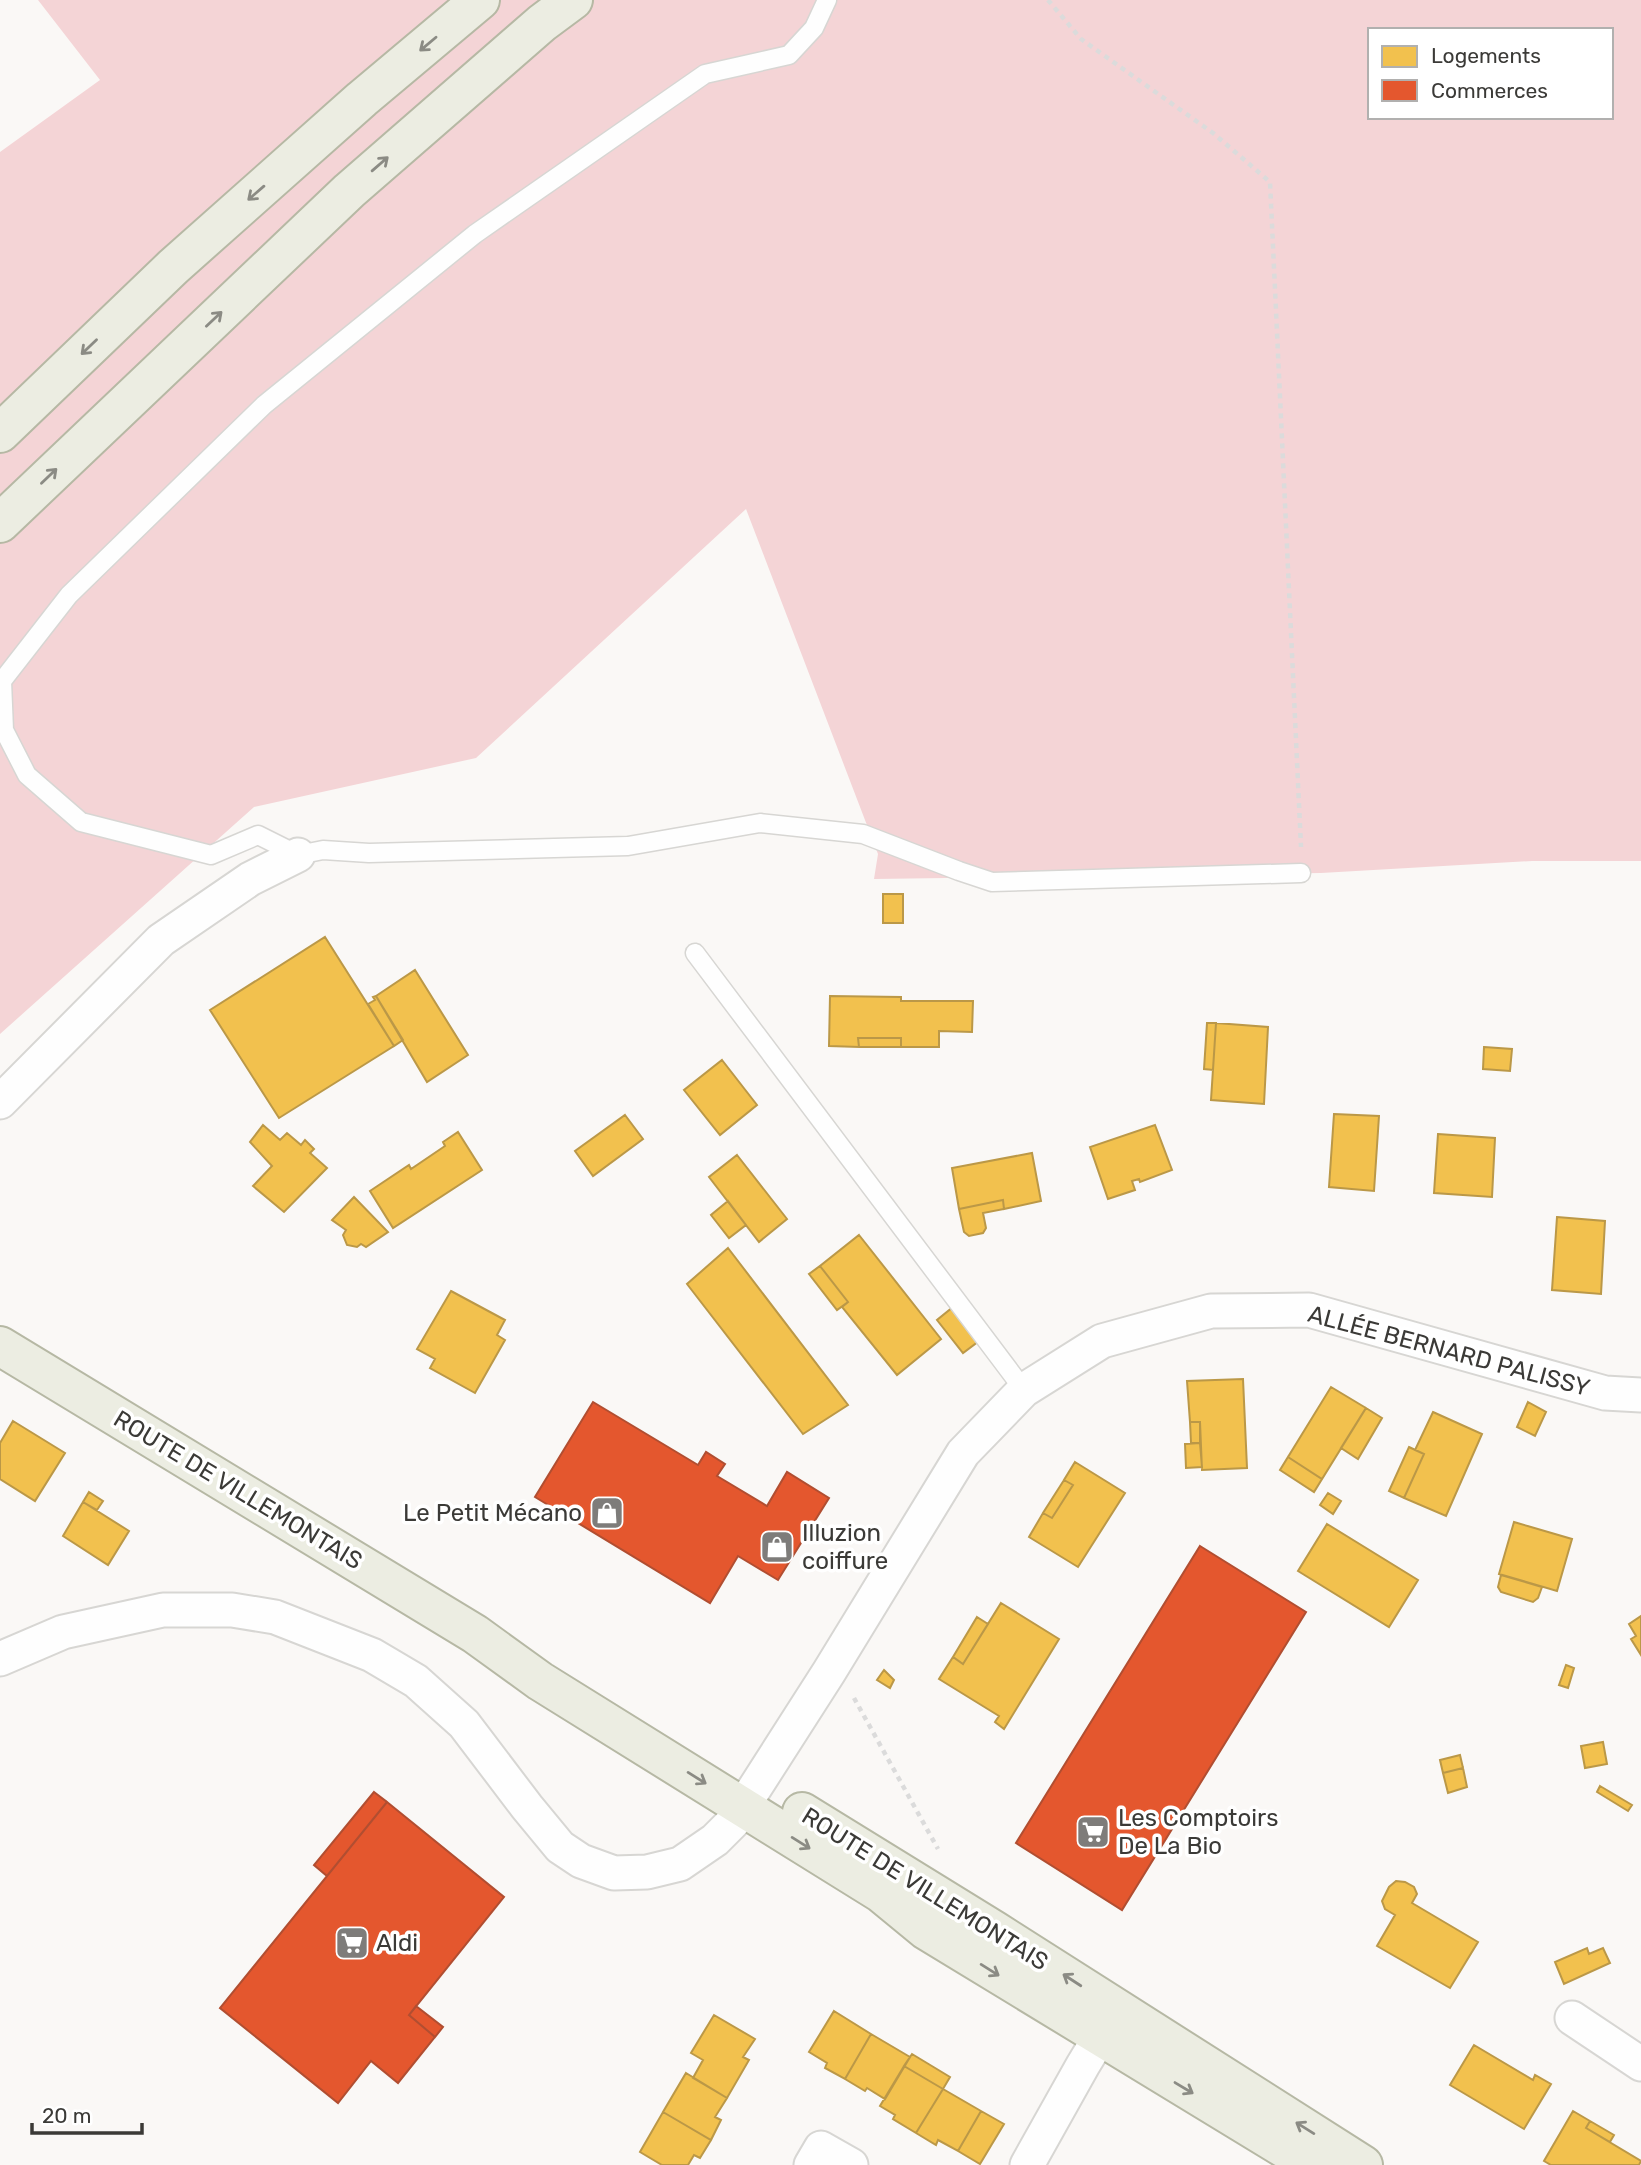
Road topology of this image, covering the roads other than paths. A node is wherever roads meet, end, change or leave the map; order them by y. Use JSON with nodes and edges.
{"nodes":[{"id":1,"x":480,"y":0,"type":"edge"},
{"id":2,"x":573,"y":0,"type":"edge"},
{"id":3,"x":827,"y":0,"type":"edge"},
{"id":4,"x":0,"y":433,"type":"edge"},
{"id":5,"x":0,"y":523,"type":"edge"},
{"id":6,"x":298,"y":855,"type":"junction"},
{"id":7,"x":1301,"y":873,"type":"road end"},
{"id":8,"x":695,"y":953,"type":"dead end"},
{"id":9,"x":0,"y":1102,"type":"edge"},
{"id":10,"x":0,"y":1346,"type":"edge"},
{"id":11,"x":1024,"y":1390,"type":"junction"},
{"id":12,"x":1641,"y":1395,"type":"edge"},
{"id":13,"x":0,"y":1659,"type":"edge"},
{"id":14,"x":750,"y":1796,"type":"junction"},
{"id":15,"x":1572,"y":2018,"type":"dead end"},
{"id":16,"x":1108,"y":2023,"type":"junction"},
{"id":17,"x":1641,"y":2064,"type":"edge"},
{"id":18,"x":811,"y":2165,"type":"edge"},
{"id":19,"x":851,"y":2165,"type":"edge"},
{"id":20,"x":1027,"y":2165,"type":"edge"},
{"id":21,"x":1312,"y":2165,"type":"edge"},
{"id":22,"x":1363,"y":2165,"type":"edge"}],
"edges":[{"from":1,"to":4,"type":"main road","one_way":true},
{"from":5,"to":2,"type":"main road","one_way":true},
{"from":3,"to":6,"type":"lane"},
{"from":6,"to":7,"type":"lane"},
{"from":6,"to":9,"type":"street"},
{"from":8,"to":11,"type":"lane"},
{"from":10,"to":14,"type":"main road","name":"ROUTE DE VILLEMONTAIS"},
{"from":11,"to":12,"type":"street","name":"ALLÉE BERNARD PALISSY"},
{"from":11,"to":14,"type":"street","name":"ALLÉE BERNARD PALISSY"},
{"from":13,"to":14,"type":"street","name":"ALLÉE BERNARD PALISSY"},
{"from":14,"to":16,"type":"main road","name":"ROUTE DE VILLEMONTAIS"},
{"from":15,"to":17,"type":"street"},
{"from":16,"to":20,"type":"street"},
{"from":16,"to":21,"type":"main road","name":"ROUTE DE VILLEMONTAIS","one_way":true},
{"from":22,"to":16,"type":"main road","name":"ROUTE DE VILLEMONTAIS","one_way":true},
{"from":18,"to":19,"type":"street"}]}
